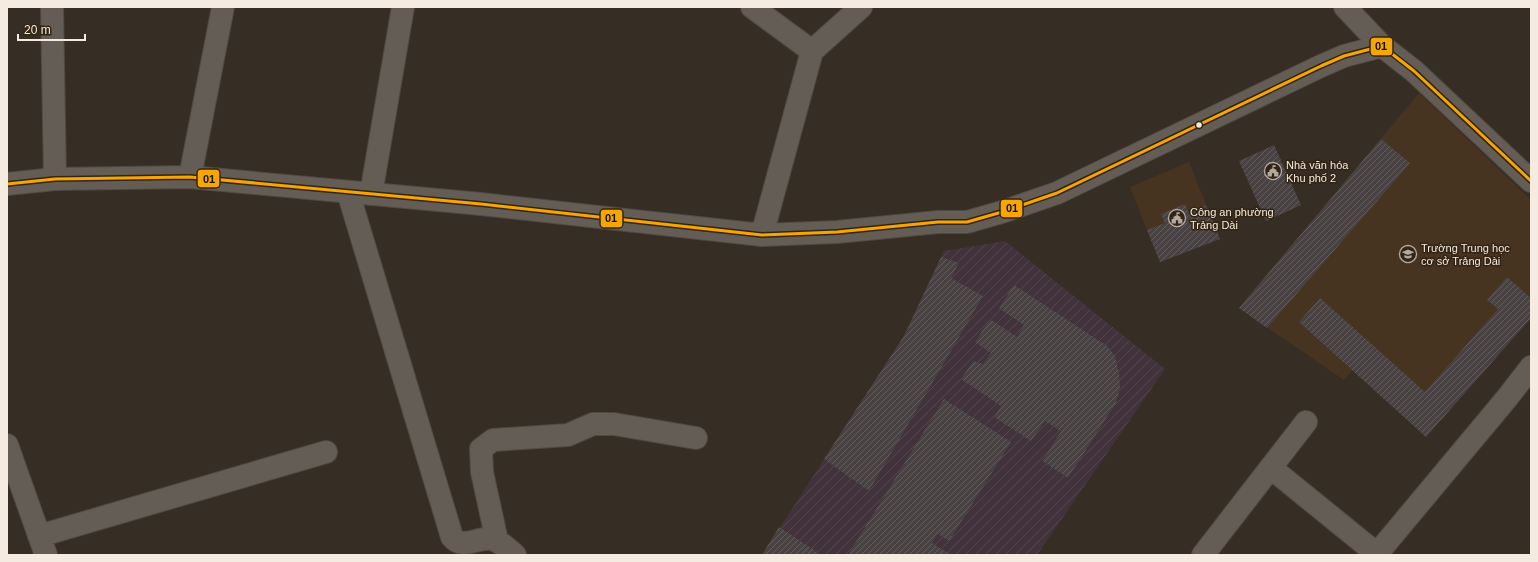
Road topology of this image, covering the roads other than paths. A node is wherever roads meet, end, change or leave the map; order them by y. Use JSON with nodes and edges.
{"nodes":[{"id":1,"x":52,"y":7,"type":"edge"},
{"id":2,"x":223,"y":7,"type":"edge"},
{"id":3,"x":403,"y":7,"type":"edge"},
{"id":4,"x":752,"y":7,"type":"edge"},
{"id":5,"x":861,"y":7,"type":"edge"},
{"id":6,"x":1345,"y":7,"type":"edge"},
{"id":7,"x":1382,"y":46,"type":"junction"},
{"id":8,"x":812,"y":51,"type":"junction"},
{"id":9,"x":190,"y":177,"type":"junction"},
{"id":10,"x":55,"y":179,"type":"junction"},
{"id":11,"x":1531,"y":181,"type":"edge"},
{"id":12,"x":7,"y":184,"type":"edge"},
{"id":13,"x":348,"y":192,"type":"junction"},
{"id":14,"x":371,"y":194,"type":"junction"},
{"id":15,"x":762,"y":235,"type":"junction"},
{"id":16,"x":1531,"y":367,"type":"edge"},
{"id":17,"x":1306,"y":422,"type":"dead end"},
{"id":18,"x":696,"y":438,"type":"dead end"},
{"id":19,"x":7,"y":445,"type":"edge"},
{"id":20,"x":326,"y":452,"type":"dead end"},
{"id":21,"x":1271,"y":468,"type":"junction"},
{"id":22,"x":497,"y":541,"type":"junction"},
{"id":23,"x":42,"y":546,"type":"edge"},
{"id":24,"x":515,"y":555,"type":"edge"},
{"id":25,"x":1203,"y":555,"type":"edge"},
{"id":26,"x":1377,"y":555,"type":"edge"}],
"edges":[{"from":1,"to":10,"type":"street"},
{"from":2,"to":9,"type":"street"},
{"from":3,"to":14,"type":"street"},
{"from":4,"to":8,"type":"street"},
{"from":5,"to":8,"type":"street"},
{"from":6,"to":7,"type":"street"},
{"from":7,"to":11,"type":"street"},
{"from":7,"to":15,"type":"street"},
{"from":8,"to":15,"type":"street"},
{"from":9,"to":10,"type":"street"},
{"from":9,"to":13,"type":"street"},
{"from":10,"to":12,"type":"street"},
{"from":13,"to":14,"type":"street"},
{"from":13,"to":22,"type":"street"},
{"from":14,"to":15,"type":"street"},
{"from":16,"to":26,"type":"street"},
{"from":17,"to":21,"type":"street"},
{"from":18,"to":22,"type":"street"},
{"from":19,"to":23,"type":"street"},
{"from":20,"to":23,"type":"street"},
{"from":21,"to":25,"type":"street"},
{"from":21,"to":26,"type":"street"},
{"from":22,"to":24,"type":"street"}]}
